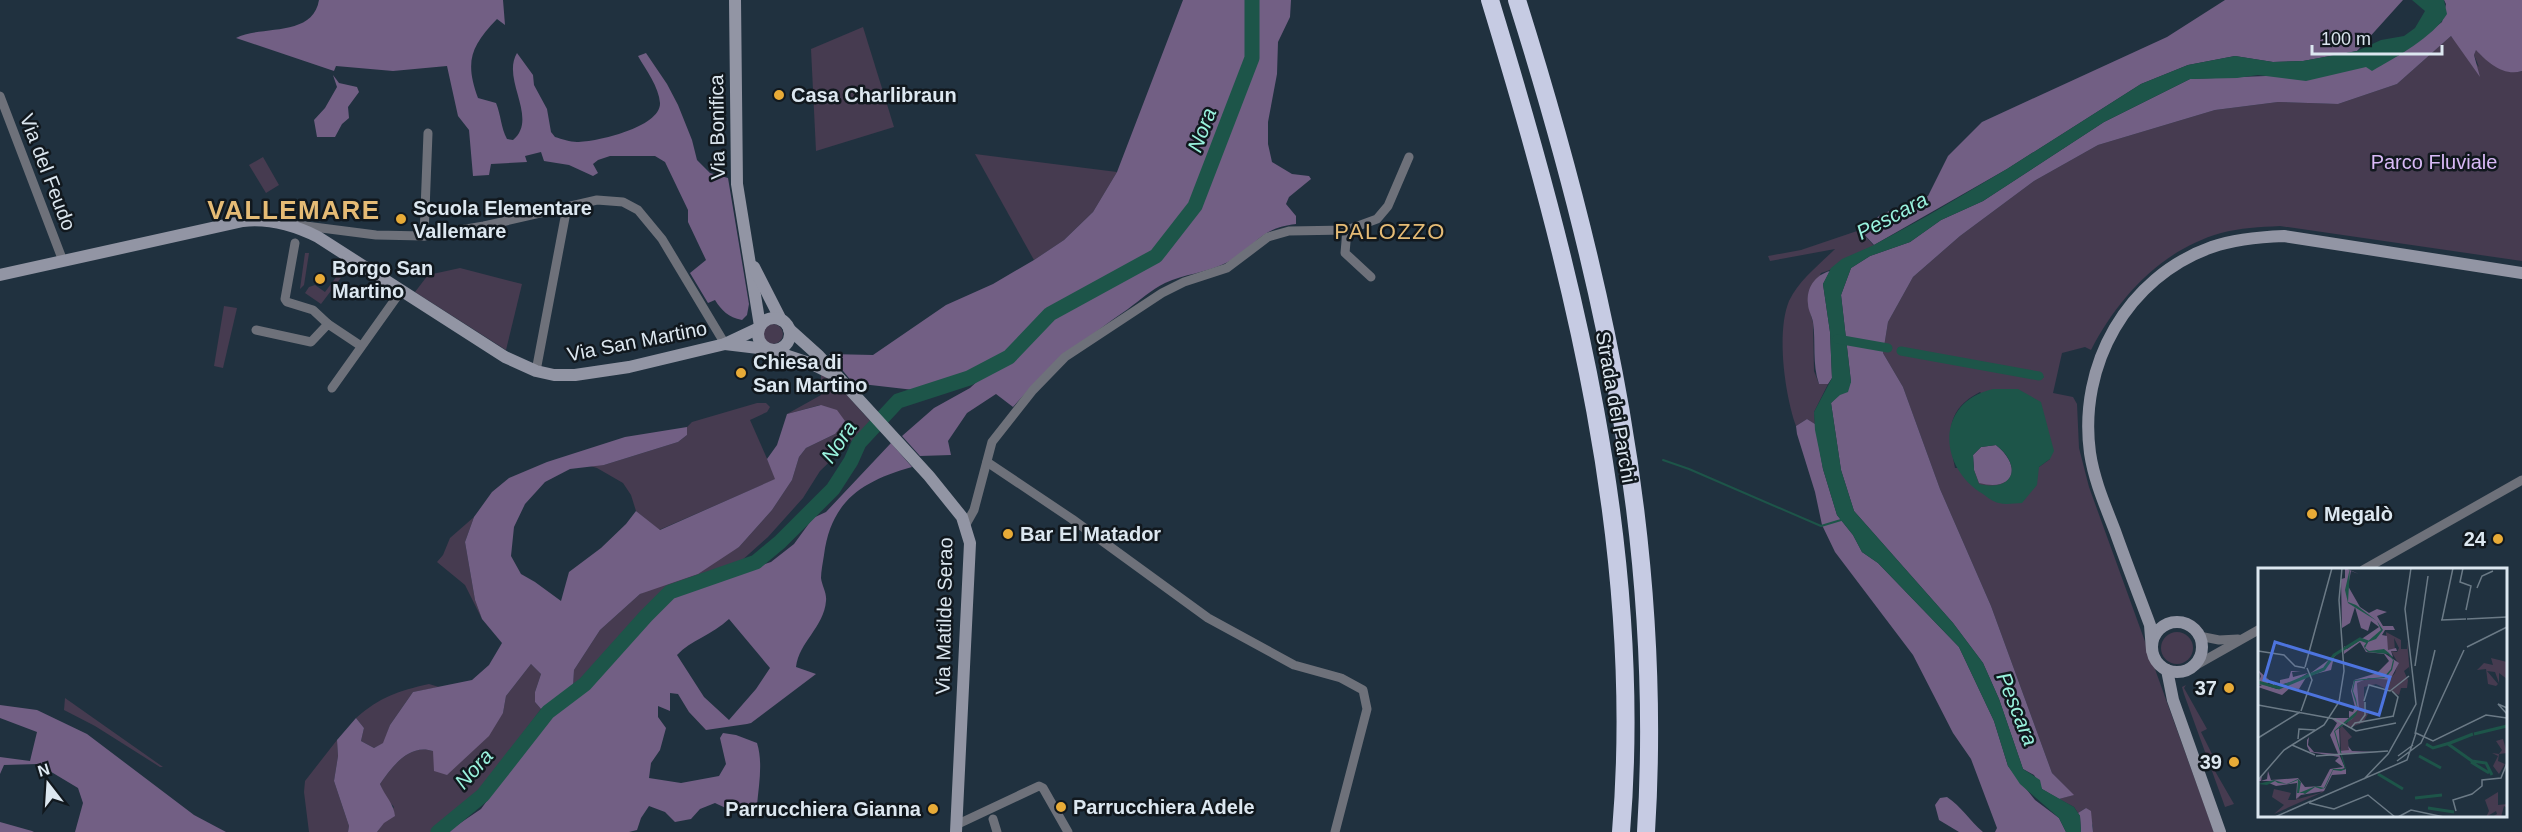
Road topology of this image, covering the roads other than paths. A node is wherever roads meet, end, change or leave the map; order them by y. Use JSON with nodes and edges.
{"nodes":[{"id":1,"x":735,"y":0,"type":"edge"},
{"id":2,"x":1490,"y":0,"type":"edge"},
{"id":3,"x":1517,"y":0,"type":"edge"},
{"id":4,"x":0,"y":96,"type":"edge"},
{"id":5,"x":428,"y":133,"type":"dead end"},
{"id":6,"x":1409,"y":157,"type":"dead end"},
{"id":7,"x":567,"y":207,"type":"junction"},
{"id":8,"x":284,"y":224,"type":"junction"},
{"id":9,"x":1347,"y":230,"type":"junction"},
{"id":10,"x":346,"y":232,"type":"junction"},
{"id":11,"x":424,"y":236,"type":"junction"},
{"id":12,"x":296,"y":243,"type":"dead end"},
{"id":13,"x":747,"y":252,"type":"junction"},
{"id":14,"x":344,"y":253,"type":"junction"},
{"id":15,"x":63,"y":261,"type":"junction"},
{"id":16,"x":2522,"y":273,"type":"edge"},
{"id":17,"x":0,"y":275,"type":"edge"},
{"id":18,"x":1371,"y":277,"type":"dead end"},
{"id":19,"x":402,"y":291,"type":"junction"},
{"id":20,"x":328,"y":324,"type":"junction"},
{"id":21,"x":785,"y":324,"type":"junction"},
{"id":22,"x":759,"y":327,"type":"junction"},
{"id":23,"x":256,"y":330,"type":"dead end"},
{"id":24,"x":725,"y":344,"type":"junction"},
{"id":25,"x":361,"y":346,"type":"junction"},
{"id":26,"x":769,"y":350,"type":"junction"},
{"id":27,"x":536,"y":371,"type":"junction"},
{"id":28,"x":837,"y":377,"type":"junction"},
{"id":29,"x":332,"y":388,"type":"dead end"},
{"id":30,"x":987,"y":462,"type":"junction"},
{"id":31,"x":2522,"y":480,"type":"edge"},
{"id":32,"x":965,"y":526,"type":"junction"},
{"id":33,"x":2367,"y":568,"type":"edge"},
{"id":34,"x":2258,"y":630,"type":"edge"},
{"id":35,"x":2199,"y":636,"type":"junction"},
{"id":36,"x":2243,"y":639,"type":"junction"},
{"id":37,"x":2152,"y":650,"type":"junction"},
{"id":38,"x":2191,"y":668,"type":"junction"},
{"id":39,"x":2167,"y":670,"type":"junction"},
{"id":40,"x":993,"y":819,"type":"dead end"},
{"id":41,"x":956,"y":829,"type":"edge"},
{"id":42,"x":997,"y":832,"type":"edge"},
{"id":43,"x":1068,"y":832,"type":"edge"},
{"id":44,"x":1335,"y":832,"type":"edge"},
{"id":45,"x":1621,"y":832,"type":"edge"},
{"id":46,"x":1646,"y":832,"type":"edge"},
{"id":47,"x":2220,"y":832,"type":"edge"}],
"edges":[{"from":1,"to":13,"type":"street","name":"Via Bonifica"},
{"from":2,"to":45,"type":"highway","name":"Strada dei Parchi"},
{"from":3,"to":46,"type":"highway","name":"Strada dei Parchi"},
{"from":4,"to":15,"type":"street","name":"Via del Feudo"},
{"from":5,"to":11,"type":"street"},
{"from":6,"to":9,"type":"street"},
{"from":7,"to":11,"type":"street"},
{"from":7,"to":24,"type":"street"},
{"from":7,"to":27,"type":"street"},
{"from":8,"to":10,"type":"street"},
{"from":8,"to":14,"type":"street","name":"Via San Martino"},
{"from":8,"to":15,"type":"street","name":"Via San Martino"},
{"from":9,"to":18,"type":"street"},
{"from":9,"to":30,"type":"street"},
{"from":10,"to":11,"type":"street"},
{"from":10,"to":14,"type":"street"},
{"from":12,"to":20,"type":"street"},
{"from":13,"to":21,"type":"street","name":"Via Bonifica"},
{"from":13,"to":22,"type":"street","name":"Via Bonifica"},
{"from":14,"to":19,"type":"street","name":"Via San Martino"},
{"from":15,"to":17,"type":"street","name":"Via San Martino"},
{"from":16,"to":37,"type":"street"},
{"from":19,"to":25,"type":"street"},
{"from":19,"to":27,"type":"street","name":"Via San Martino"},
{"from":20,"to":23,"type":"street"},
{"from":20,"to":25,"type":"street"},
{"from":21,"to":22,"type":"street"},
{"from":21,"to":26,"type":"street"},
{"from":21,"to":28,"type":"street","name":"Via Matilde Serao"},
{"from":22,"to":24,"type":"street","name":"Via San Martino"},
{"from":22,"to":26,"type":"street"},
{"from":24,"to":26,"type":"street","name":"Via San Martino"},
{"from":24,"to":27,"type":"street","name":"Via San Martino"},
{"from":25,"to":29,"type":"street"},
{"from":26,"to":28,"type":"street","name":"Via Matilde Serao"},
{"from":28,"to":32,"type":"street","name":"Via Matilde Serao"},
{"from":30,"to":32,"type":"street"},
{"from":30,"to":44,"type":"street"},
{"from":31,"to":33,"type":"street"},
{"from":32,"to":41,"type":"street","name":"Via Matilde Serao"},
{"from":34,"to":36,"type":"street"},
{"from":35,"to":36,"type":"street"},
{"from":35,"to":37,"type":"street"},
{"from":35,"to":38,"type":"street"},
{"from":36,"to":38,"type":"street"},
{"from":37,"to":39,"type":"street"},
{"from":38,"to":39,"type":"street"},
{"from":39,"to":47,"type":"street"},
{"from":40,"to":42,"type":"street"},
{"from":41,"to":43,"type":"street"}]}
